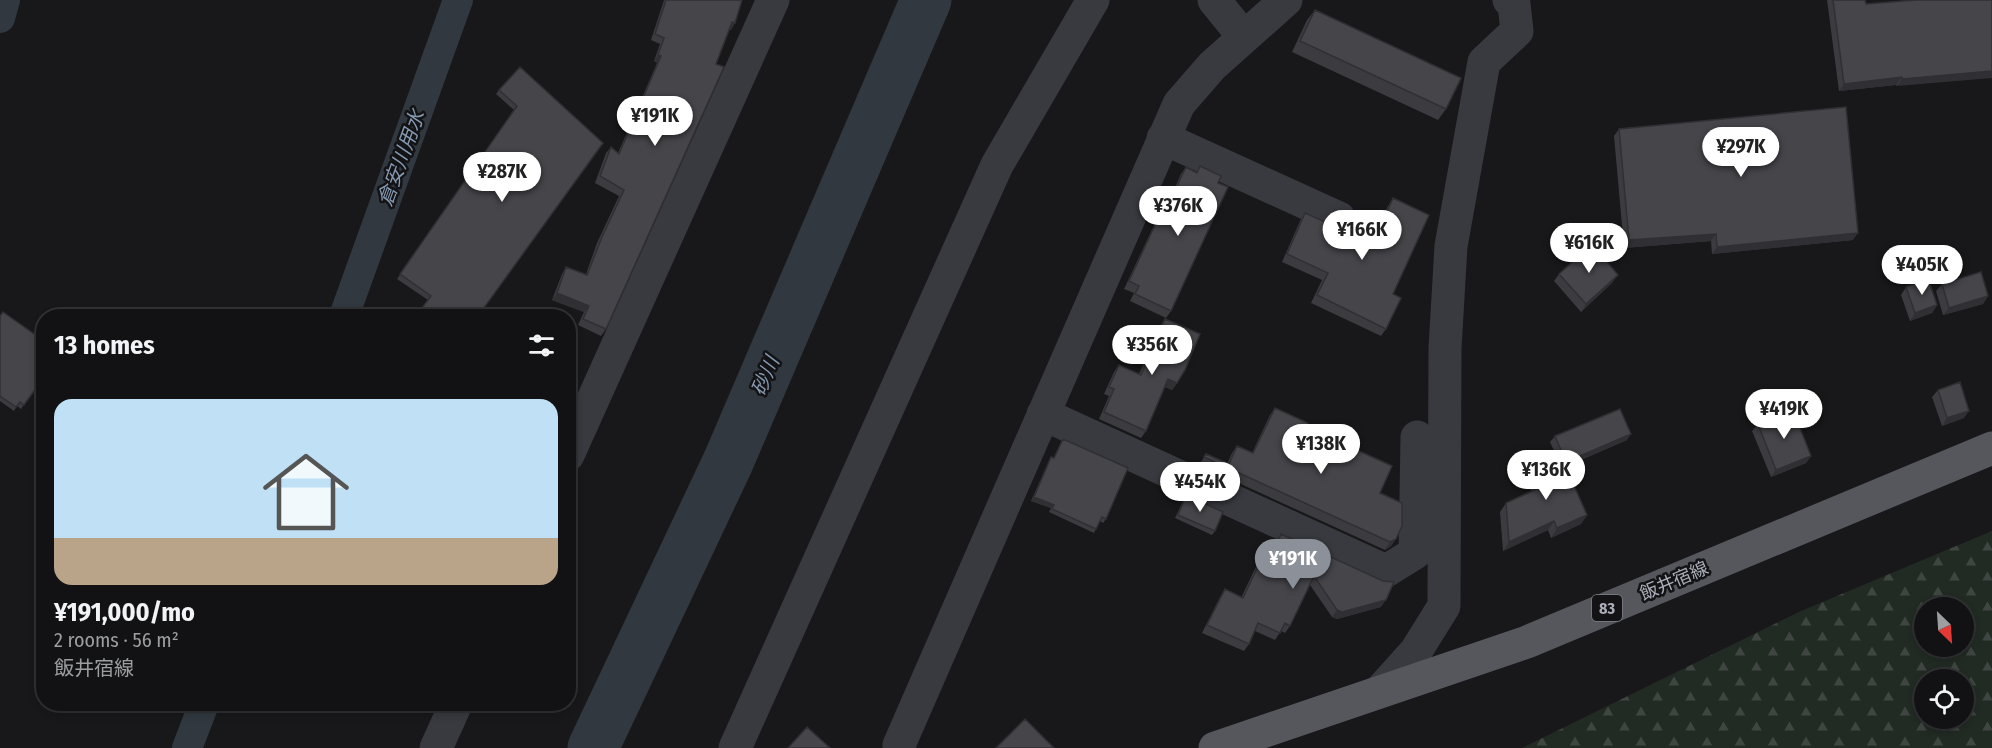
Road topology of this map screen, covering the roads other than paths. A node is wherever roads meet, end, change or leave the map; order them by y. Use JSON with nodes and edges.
{"nodes":[{"id":1,"x":773,"y":0,"type":"edge"},
{"id":2,"x":1093,"y":0,"type":"edge"},
{"id":3,"x":1214,"y":0,"type":"edge"},
{"id":4,"x":1286,"y":0,"type":"edge"},
{"id":5,"x":1509,"y":0,"type":"edge"},
{"id":6,"x":1244,"y":37,"type":"junction"},
{"id":7,"x":1163,"y":138,"type":"junction"},
{"id":8,"x":1339,"y":218,"type":"dead end"},
{"id":9,"x":1043,"y":414,"type":"junction"},
{"id":10,"x":576,"y":436,"type":"edge"},
{"id":11,"x":1417,"y":437,"type":"dead end"},
{"id":12,"x":1992,"y":448,"type":"edge"},
{"id":13,"x":1380,"y":691,"type":"junction"},
{"id":14,"x":453,"y":711,"type":"edge"},
{"id":15,"x":436,"y":748,"type":"edge"},
{"id":16,"x":735,"y":748,"type":"edge"},
{"id":17,"x":900,"y":748,"type":"edge"},
{"id":18,"x":1215,"y":748,"type":"edge"}],
"edges":[{"from":1,"to":10,"type":"street"},
{"from":2,"to":16,"type":"street"},
{"from":3,"to":6,"type":"street"},
{"from":4,"to":6,"type":"street"},
{"from":5,"to":13,"type":"street"},
{"from":6,"to":7,"type":"street"},
{"from":7,"to":8,"type":"street"},
{"from":7,"to":9,"type":"street"},
{"from":9,"to":11,"type":"street"},
{"from":9,"to":17,"type":"street"},
{"from":12,"to":13,"type":"main road","name":"飯井宿線","number":"83"},
{"from":13,"to":18,"type":"main road","name":"飯井宿線","number":"83"},
{"from":14,"to":15,"type":"street"}]}
